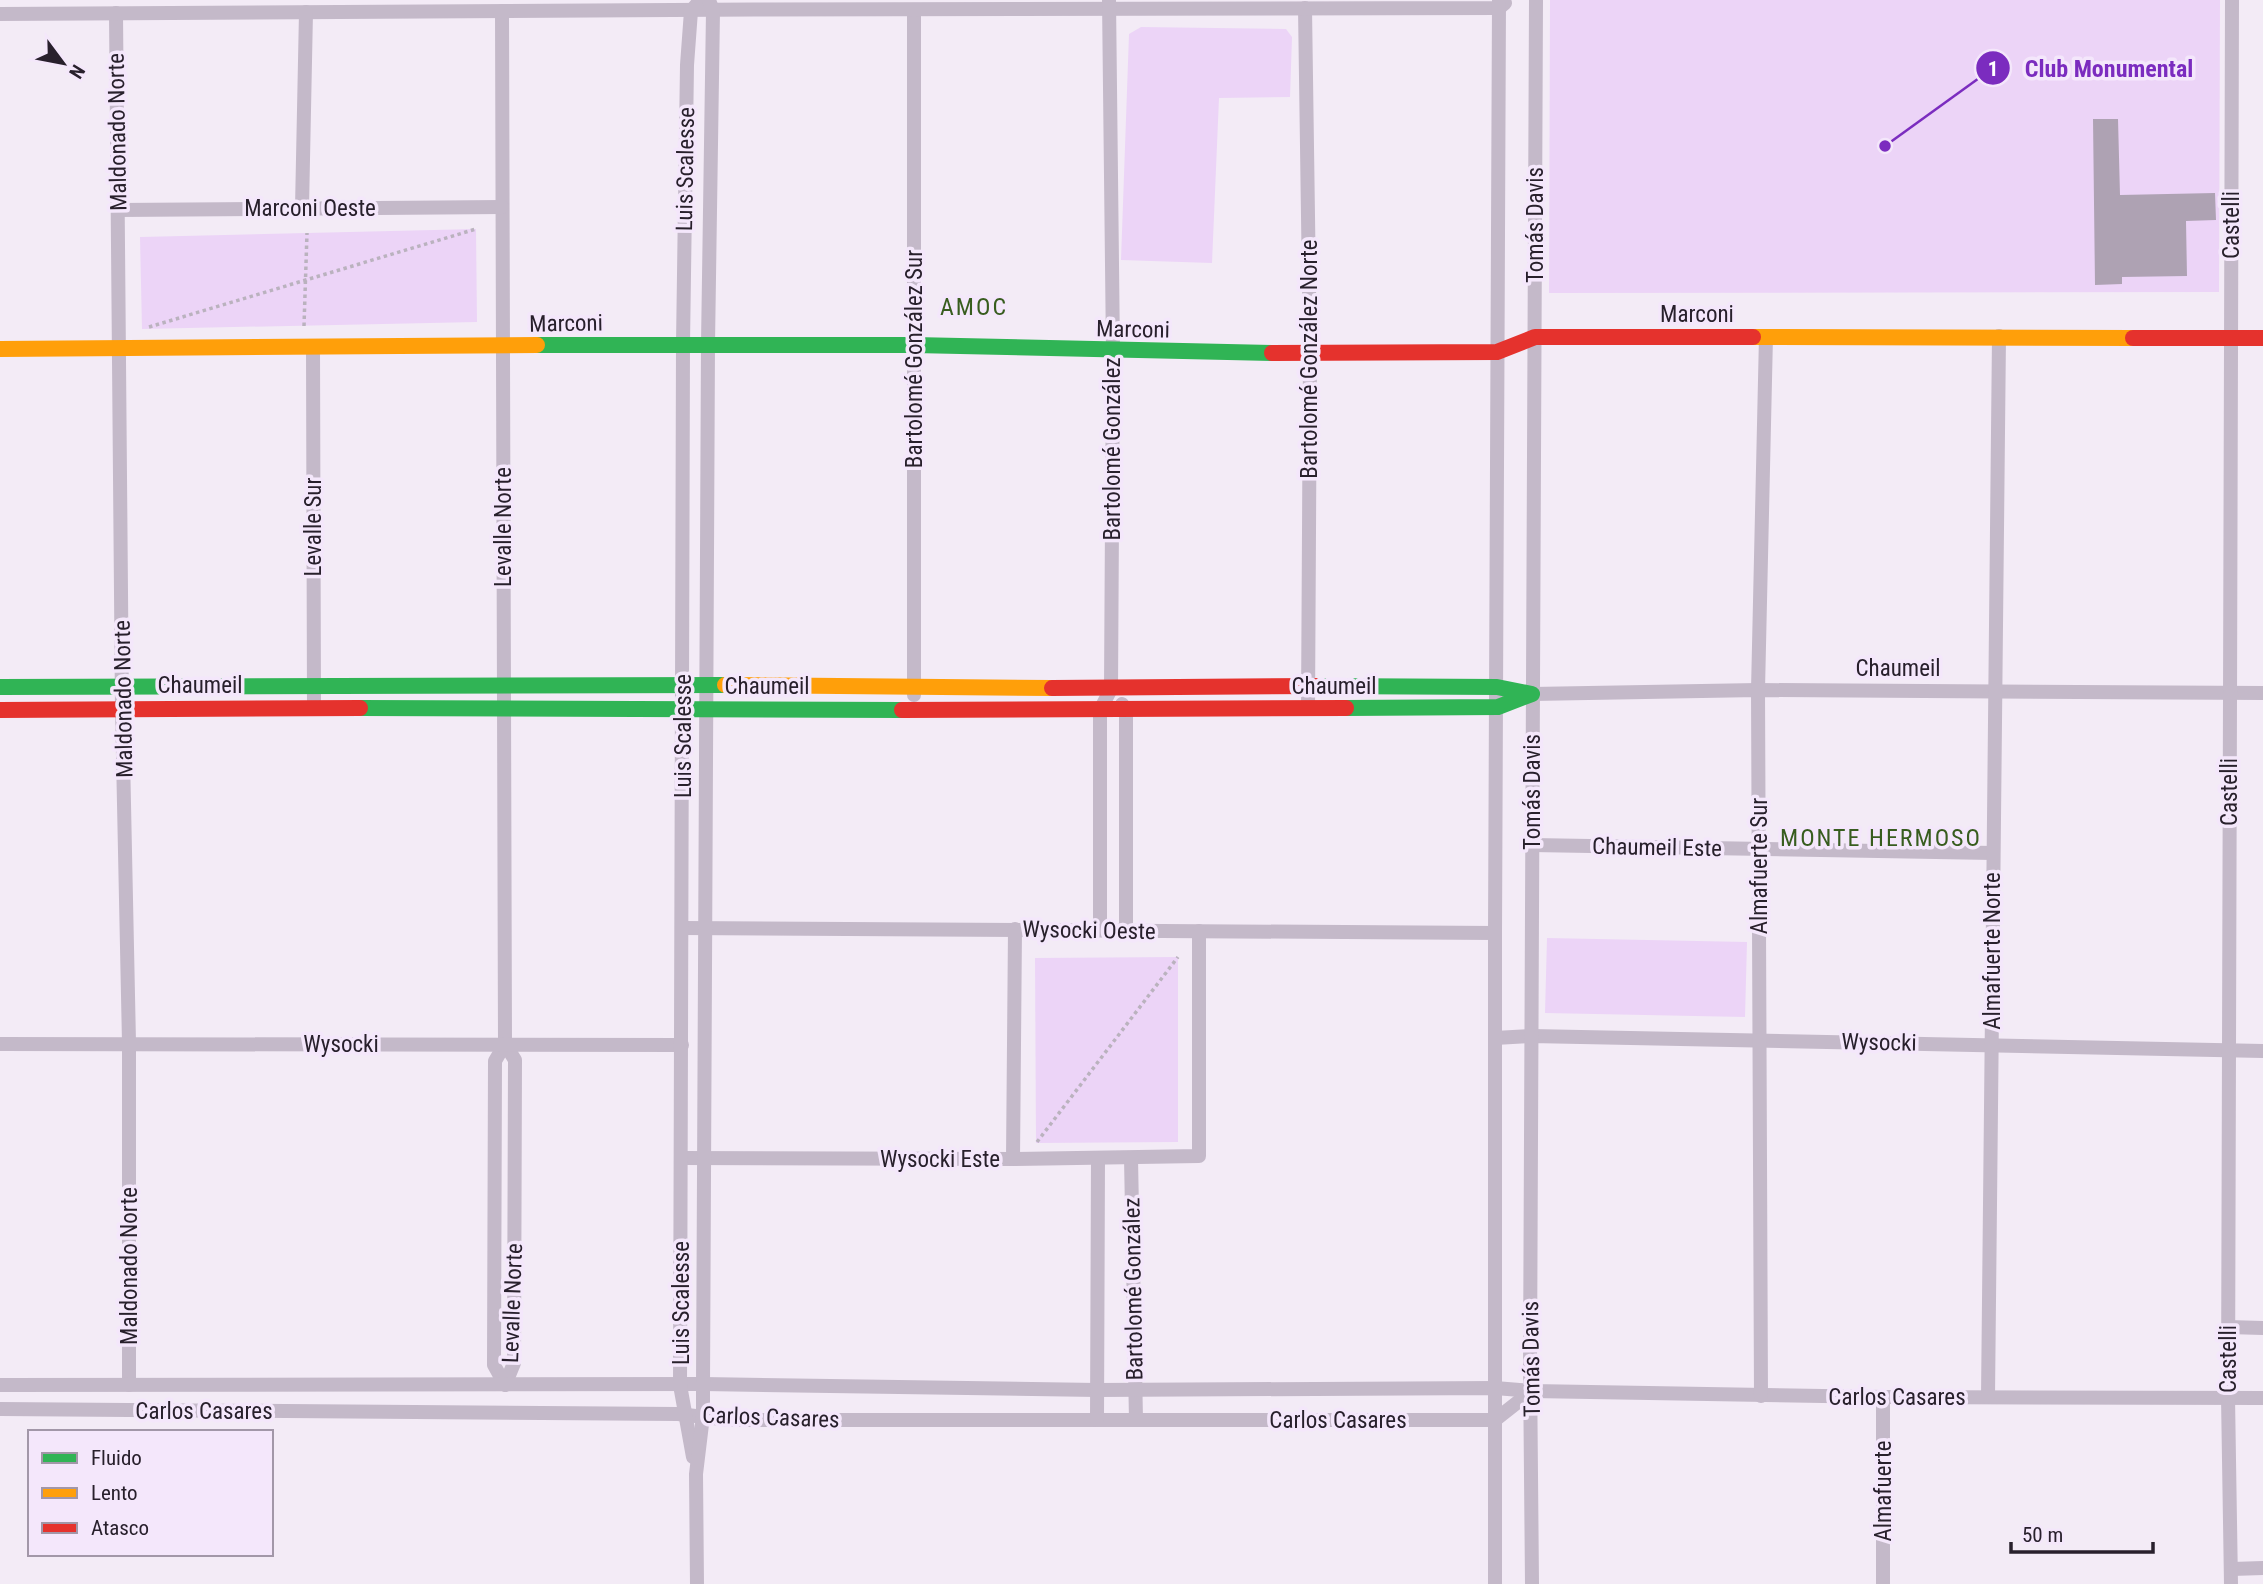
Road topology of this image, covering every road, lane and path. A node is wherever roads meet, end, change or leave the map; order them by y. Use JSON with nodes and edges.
{"nodes":[{"id":1,"x":1536,"y":0,"type":"edge"},
{"id":2,"x":2232,"y":0,"type":"edge"},
{"id":3,"x":1502,"y":3,"type":"edge"},
{"id":4,"x":1109,"y":4,"type":"edge"},
{"id":5,"x":696,"y":5,"type":"edge"},
{"id":6,"x":711,"y":5,"type":"edge"},
{"id":7,"x":1305,"y":9,"type":"junction"},
{"id":8,"x":502,"y":11,"type":"junction"},
{"id":9,"x":914,"y":11,"type":"junction"},
{"id":10,"x":306,"y":12,"type":"junction"},
{"id":11,"x":116,"y":13,"type":"junction"},
{"id":12,"x":0,"y":14,"type":"edge"},
{"id":13,"x":502,"y":207,"type":"junction"},
{"id":14,"x":302,"y":208,"type":"junction"},
{"id":15,"x":118,"y":210,"type":"junction"},
{"id":16,"x":476,"y":229,"type":"dead end"},
{"id":17,"x":307,"y":233,"type":"dead end"},
{"id":18,"x":305,"y":280,"type":"junction"},
{"id":19,"x":304,"y":326,"type":"dead end"},
{"id":20,"x":142,"y":329,"type":"dead end"},
{"id":21,"x":1999,"y":336,"type":"junction"},
{"id":22,"x":1535,"y":337,"type":"junction"},
{"id":23,"x":1766,"y":337,"type":"junction"},
{"id":24,"x":2231,"y":338,"type":"junction"},
{"id":25,"x":2263,"y":338,"type":"edge"},
{"id":26,"x":683,"y":344,"type":"junction"},
{"id":27,"x":708,"y":344,"type":"junction"},
{"id":28,"x":914,"y":345,"type":"junction"},
{"id":29,"x":502,"y":346,"type":"junction"},
{"id":30,"x":313,"y":347,"type":"junction"},
{"id":31,"x":119,"y":348,"type":"junction"},
{"id":32,"x":0,"y":349,"type":"edge"},
{"id":33,"x":1113,"y":352,"type":"junction"},
{"id":34,"x":1497,"y":352,"type":"junction"},
{"id":35,"x":1311,"y":354,"type":"junction"},
{"id":36,"x":123,"y":685,"type":"junction"},
{"id":37,"x":504,"y":685,"type":"junction"},
{"id":38,"x":682,"y":685,"type":"junction"},
{"id":39,"x":708,"y":685,"type":"junction"},
{"id":40,"x":313,"y":686,"type":"junction"},
{"id":41,"x":914,"y":686,"type":"junction"},
{"id":42,"x":1308,"y":686,"type":"junction"},
{"id":43,"x":0,"y":687,"type":"edge"},
{"id":44,"x":1497,"y":687,"type":"junction"},
{"id":45,"x":1111,"y":689,"type":"junction"},
{"id":46,"x":1758,"y":690,"type":"junction"},
{"id":47,"x":1996,"y":691,"type":"junction"},
{"id":48,"x":2230,"y":692,"type":"junction"},
{"id":49,"x":2263,"y":693,"type":"edge"},
{"id":50,"x":1532,"y":694,"type":"junction"},
{"id":51,"x":1498,"y":707,"type":"junction"},
{"id":52,"x":122,"y":708,"type":"junction"},
{"id":53,"x":314,"y":708,"type":"junction"},
{"id":54,"x":504,"y":708,"type":"junction"},
{"id":55,"x":684,"y":708,"type":"junction"},
{"id":56,"x":915,"y":708,"type":"junction"},
{"id":57,"x":707,"y":709,"type":"junction"},
{"id":58,"x":1308,"y":709,"type":"junction"},
{"id":59,"x":0,"y":710,"type":"edge"},
{"id":60,"x":1100,"y":710,"type":"junction"},
{"id":61,"x":1126,"y":710,"type":"junction"},
{"id":62,"x":1532,"y":845,"type":"junction"},
{"id":63,"x":1759,"y":849,"type":"junction"},
{"id":64,"x":1993,"y":853,"type":"junction"},
{"id":65,"x":683,"y":928,"type":"junction"},
{"id":66,"x":704,"y":928,"type":"junction"},
{"id":67,"x":1015,"y":929,"type":"junction"},
{"id":68,"x":1100,"y":930,"type":"junction"},
{"id":69,"x":1126,"y":930,"type":"junction"},
{"id":70,"x":1199,"y":931,"type":"junction"},
{"id":71,"x":1495,"y":933,"type":"junction"},
{"id":72,"x":1178,"y":957,"type":"dead end"},
{"id":73,"x":1531,"y":1036,"type":"junction"},
{"id":74,"x":1495,"y":1038,"type":"junction"},
{"id":75,"x":1760,"y":1040,"type":"junction"},
{"id":76,"x":0,"y":1044,"type":"edge"},
{"id":77,"x":129,"y":1044,"type":"junction"},
{"id":78,"x":505,"y":1044,"type":"junction"},
{"id":79,"x":1992,"y":1044,"type":"junction"},
{"id":80,"x":682,"y":1045,"type":"junction"},
{"id":81,"x":2229,"y":1051,"type":"junction"},
{"id":82,"x":2263,"y":1051,"type":"edge"},
{"id":83,"x":1036,"y":1143,"type":"dead end"},
{"id":84,"x":704,"y":1157,"type":"junction"},
{"id":85,"x":681,"y":1158,"type":"junction"},
{"id":86,"x":1098,"y":1158,"type":"junction"},
{"id":87,"x":1131,"y":1158,"type":"junction"},
{"id":88,"x":1013,"y":1159,"type":"junction"},
{"id":89,"x":2228,"y":1328,"type":"junction"},
{"id":90,"x":2263,"y":1328,"type":"edge"},
{"id":91,"x":703,"y":1384,"type":"junction"},
{"id":92,"x":0,"y":1385,"type":"edge"},
{"id":93,"x":129,"y":1385,"type":"junction"},
{"id":94,"x":505,"y":1385,"type":"junction"},
{"id":95,"x":680,"y":1385,"type":"junction"},
{"id":96,"x":1494,"y":1388,"type":"junction"},
{"id":97,"x":1097,"y":1390,"type":"junction"},
{"id":98,"x":1134,"y":1390,"type":"junction"},
{"id":99,"x":1532,"y":1391,"type":"junction"},
{"id":100,"x":1761,"y":1396,"type":"junction"},
{"id":101,"x":1883,"y":1397,"type":"junction"},
{"id":102,"x":1987,"y":1397,"type":"junction"},
{"id":103,"x":2228,"y":1397,"type":"junction"},
{"id":104,"x":2263,"y":1398,"type":"edge"},
{"id":105,"x":0,"y":1409,"type":"edge"},
{"id":106,"x":687,"y":1415,"type":"junction"},
{"id":107,"x":703,"y":1416,"type":"junction"},
{"id":108,"x":1097,"y":1420,"type":"junction"},
{"id":109,"x":1136,"y":1420,"type":"junction"},
{"id":110,"x":1495,"y":1420,"type":"junction"},
{"id":111,"x":696,"y":1474,"type":"junction"},
{"id":112,"x":2263,"y":1568,"type":"edge"},
{"id":113,"x":2232,"y":1569,"type":"junction"},
{"id":114,"x":697,"y":1584,"type":"edge"},
{"id":115,"x":1495,"y":1584,"type":"edge"},
{"id":116,"x":1532,"y":1584,"type":"edge"},
{"id":117,"x":1882,"y":1584,"type":"edge"},
{"id":118,"x":2231,"y":1584,"type":"edge"}],
"edges":[{"from":1,"to":22,"type":"street","name":"Tomás Davis"},
{"from":2,"to":24,"type":"street","name":"Castelli"},
{"from":3,"to":7,"type":"street"},
{"from":3,"to":34,"type":"street","name":"Tomás Davis"},
{"from":4,"to":7,"type":"street"},
{"from":4,"to":9,"type":"street"},
{"from":4,"to":33,"type":"street","name":"Bartolomé González"},
{"from":5,"to":6,"type":"street"},
{"from":5,"to":8,"type":"street"},
{"from":5,"to":26,"type":"street","name":"Luis Scalesse"},
{"from":6,"to":9,"type":"street"},
{"from":6,"to":27,"type":"street","name":"Luis Scalesse"},
{"from":7,"to":35,"type":"street","name":"Bartolomé González Norte"},
{"from":8,"to":10,"type":"street"},
{"from":8,"to":13,"type":"street","name":"Levalle Norte"},
{"from":9,"to":28,"type":"street","name":"Bartolomé González Sur"},
{"from":10,"to":11,"type":"street"},
{"from":10,"to":14,"type":"street"},
{"from":11,"to":12,"type":"street"},
{"from":11,"to":15,"type":"street","name":"Maldonado Norte"},
{"from":13,"to":14,"type":"street","name":"Marconi Oeste"},
{"from":13,"to":29,"type":"street","name":"Levalle Norte"},
{"from":14,"to":15,"type":"street","name":"Marconi Oeste"},
{"from":15,"to":31,"type":"street","name":"Maldonado Norte"},
{"from":16,"to":18,"type":"path"},
{"from":17,"to":18,"type":"path"},
{"from":18,"to":19,"type":"path"},
{"from":18,"to":20,"type":"path"},
{"from":21,"to":23,"type":"street","name":"Marconi"},
{"from":21,"to":24,"type":"street","name":"Marconi"},
{"from":21,"to":47,"type":"street","name":"Almafuerte Norte"},
{"from":22,"to":23,"type":"street","name":"Marconi"},
{"from":22,"to":34,"type":"street","name":"Marconi"},
{"from":22,"to":50,"type":"street","name":"Tomás Davis"},
{"from":23,"to":46,"type":"street","name":"Almafuerte Sur"},
{"from":24,"to":25,"type":"street","name":"Marconi"},
{"from":24,"to":48,"type":"street","name":"Castelli"},
{"from":26,"to":27,"type":"street","name":"Marconi"},
{"from":26,"to":29,"type":"street","name":"Marconi"},
{"from":26,"to":38,"type":"street","name":"Luis Scalesse"},
{"from":27,"to":28,"type":"street","name":"Marconi"},
{"from":27,"to":39,"type":"street","name":"Luis Scalesse"},
{"from":28,"to":33,"type":"street","name":"Marconi"},
{"from":28,"to":41,"type":"street","name":"Bartolomé González Sur"},
{"from":29,"to":30,"type":"street","name":"Marconi"},
{"from":29,"to":37,"type":"street","name":"Levalle Norte"},
{"from":30,"to":31,"type":"street","name":"Marconi"},
{"from":30,"to":40,"type":"street","name":"Levalle Sur"},
{"from":31,"to":32,"type":"street","name":"Marconi"},
{"from":31,"to":36,"type":"street","name":"Maldonado Norte"},
{"from":33,"to":35,"type":"street","name":"Marconi"},
{"from":33,"to":45,"type":"street","name":"Bartolomé González"},
{"from":34,"to":35,"type":"street","name":"Marconi"},
{"from":34,"to":44,"type":"street","name":"Tomás Davis"},
{"from":35,"to":42,"type":"street","name":"Bartolomé González Norte"},
{"from":36,"to":40,"type":"street","name":"Chaumeil"},
{"from":36,"to":43,"type":"street","name":"Chaumeil"},
{"from":36,"to":52,"type":"street","name":"Maldonado Norte"},
{"from":37,"to":38,"type":"street","name":"Chaumeil"},
{"from":37,"to":40,"type":"street","name":"Chaumeil"},
{"from":37,"to":54,"type":"street","name":"Levalle Norte"},
{"from":38,"to":39,"type":"street","name":"Chaumeil"},
{"from":38,"to":55,"type":"street","name":"Luis Scalesse"},
{"from":39,"to":41,"type":"street","name":"Chaumeil"},
{"from":39,"to":57,"type":"street","name":"Luis Scalesse"},
{"from":40,"to":53,"type":"street","name":"Levalle Sur"},
{"from":41,"to":45,"type":"street","name":"Chaumeil"},
{"from":41,"to":56,"type":"street","name":"Bartolomé González Sur"},
{"from":42,"to":44,"type":"street","name":"Chaumeil"},
{"from":42,"to":45,"type":"street","name":"Chaumeil"},
{"from":42,"to":58,"type":"street","name":"Bartolomé González Norte"},
{"from":44,"to":50,"type":"street","name":"Chaumeil"},
{"from":44,"to":51,"type":"street","name":"Tomás Davis"},
{"from":45,"to":60,"type":"street","name":"Bartolomé González"},
{"from":45,"to":61,"type":"street"},
{"from":46,"to":47,"type":"street","name":"Chaumeil"},
{"from":46,"to":50,"type":"street","name":"Chaumeil"},
{"from":46,"to":63,"type":"street","name":"Almafuerte Sur"},
{"from":47,"to":48,"type":"street","name":"Chaumeil"},
{"from":47,"to":64,"type":"street","name":"Almafuerte Norte"},
{"from":48,"to":49,"type":"street","name":"Chaumeil"},
{"from":48,"to":81,"type":"street","name":"Castelli"},
{"from":50,"to":51,"type":"street","name":"Chaumeil"},
{"from":50,"to":62,"type":"street","name":"Tomás Davis"},
{"from":51,"to":58,"type":"street","name":"Chaumeil"},
{"from":51,"to":71,"type":"street","name":"Tomás Davis"},
{"from":52,"to":53,"type":"street","name":"Chaumeil"},
{"from":52,"to":59,"type":"street","name":"Chaumeil"},
{"from":52,"to":77,"type":"street","name":"Maldonado Norte"},
{"from":53,"to":54,"type":"street","name":"Chaumeil"},
{"from":54,"to":55,"type":"street","name":"Chaumeil"},
{"from":54,"to":78,"type":"street","name":"Levalle Norte"},
{"from":55,"to":57,"type":"street","name":"Chaumeil"},
{"from":55,"to":65,"type":"street","name":"Luis Scalesse"},
{"from":56,"to":57,"type":"street","name":"Chaumeil"},
{"from":56,"to":60,"type":"street","name":"Chaumeil"},
{"from":57,"to":66,"type":"street","name":"Luis Scalesse"},
{"from":58,"to":61,"type":"street","name":"Chaumeil"},
{"from":60,"to":61,"type":"street","name":"Chaumeil"},
{"from":60,"to":68,"type":"street","name":"Bartolomé González"},
{"from":61,"to":69,"type":"street"},
{"from":62,"to":63,"type":"street","name":"Chaumeil Este"},
{"from":62,"to":73,"type":"street","name":"Tomás Davis"},
{"from":63,"to":64,"type":"street","name":"Chaumeil Este"},
{"from":63,"to":75,"type":"street","name":"Almafuerte Sur"},
{"from":64,"to":79,"type":"street","name":"Almafuerte Norte"},
{"from":65,"to":66,"type":"street","name":"Wysocki Oeste"},
{"from":65,"to":80,"type":"street","name":"Luis Scalesse"},
{"from":66,"to":67,"type":"street","name":"Wysocki Oeste"},
{"from":66,"to":84,"type":"street","name":"Luis Scalesse"},
{"from":67,"to":68,"type":"street","name":"Wysocki Oeste"},
{"from":67,"to":88,"type":"street"},
{"from":68,"to":69,"type":"street","name":"Wysocki Oeste"},
{"from":69,"to":70,"type":"street","name":"Wysocki Oeste"},
{"from":70,"to":71,"type":"street","name":"Wysocki Oeste"},
{"from":70,"to":87,"type":"street","name":"Wysocki Este"},
{"from":71,"to":74,"type":"street","name":"Tomás Davis"},
{"from":72,"to":83,"type":"path"},
{"from":73,"to":74,"type":"street","name":"Wysocki"},
{"from":73,"to":75,"type":"street","name":"Wysocki"},
{"from":73,"to":99,"type":"street","name":"Tomás Davis"},
{"from":74,"to":96,"type":"street","name":"Tomás Davis"},
{"from":75,"to":79,"type":"street","name":"Wysocki"},
{"from":75,"to":100,"type":"street","name":"Almafuerte Sur"},
{"from":76,"to":77,"type":"street","name":"Wysocki"},
{"from":77,"to":78,"type":"street","name":"Wysocki"},
{"from":77,"to":93,"type":"street","name":"Maldonado Norte"},
{"from":78,"to":80,"type":"street","name":"Wysocki"},
{"from":78,"to":94,"type":"street","name":"Levalle Norte"},
{"from":79,"to":81,"type":"street","name":"Wysocki"},
{"from":79,"to":102,"type":"street","name":"Almafuerte Norte"},
{"from":80,"to":85,"type":"street","name":"Luis Scalesse"},
{"from":81,"to":82,"type":"street","name":"Wysocki"},
{"from":81,"to":89,"type":"street","name":"Castelli"},
{"from":84,"to":85,"type":"street","name":"Wysocki Este"},
{"from":84,"to":88,"type":"street","name":"Wysocki Este"},
{"from":84,"to":91,"type":"street","name":"Luis Scalesse"},
{"from":85,"to":95,"type":"street","name":"Luis Scalesse"},
{"from":86,"to":87,"type":"street","name":"Wysocki Este"},
{"from":86,"to":88,"type":"street","name":"Wysocki Este"},
{"from":86,"to":97,"type":"street","name":"Bartolomé González"},
{"from":87,"to":98,"type":"street","name":"Bartolomé González"},
{"from":89,"to":90,"type":"street"},
{"from":89,"to":103,"type":"street","name":"Castelli"},
{"from":91,"to":95,"type":"street","name":"Carlos Casares"},
{"from":91,"to":97,"type":"street","name":"Carlos Casares"},
{"from":91,"to":107,"type":"street","name":"Luis Scalesse"},
{"from":92,"to":93,"type":"street","name":"Carlos Casares"},
{"from":93,"to":94,"type":"street","name":"Carlos Casares"},
{"from":94,"to":95,"type":"street","name":"Carlos Casares"},
{"from":95,"to":106,"type":"street","name":"Luis Scalesse"},
{"from":96,"to":98,"type":"street","name":"Carlos Casares"},
{"from":96,"to":99,"type":"street","name":"Carlos Casares"},
{"from":96,"to":110,"type":"street","name":"Tomás Davis"},
{"from":97,"to":98,"type":"street","name":"Carlos Casares"},
{"from":97,"to":108,"type":"street","name":"Bartolomé González"},
{"from":98,"to":109,"type":"street","name":"Bartolomé González"},
{"from":99,"to":100,"type":"street","name":"Carlos Casares"},
{"from":99,"to":110,"type":"street"},
{"from":99,"to":116,"type":"street","name":"Tomás Davis"},
{"from":100,"to":101,"type":"street","name":"Carlos Casares"},
{"from":101,"to":102,"type":"street","name":"Carlos Casares"},
{"from":101,"to":117,"type":"street","name":"Almafuerte"},
{"from":102,"to":103,"type":"street","name":"Carlos Casares"},
{"from":103,"to":104,"type":"street","name":"Carlos Casares"},
{"from":103,"to":113,"type":"street","name":"Castelli"},
{"from":105,"to":106,"type":"street","name":"Carlos Casares"},
{"from":106,"to":107,"type":"street","name":"Carlos Casares"},
{"from":106,"to":111,"type":"street","name":"Luis Scalesse"},
{"from":107,"to":108,"type":"street","name":"Carlos Casares"},
{"from":107,"to":111,"type":"street","name":"Luis Scalesse"},
{"from":108,"to":109,"type":"street","name":"Carlos Casares"},
{"from":109,"to":110,"type":"street","name":"Carlos Casares"},
{"from":110,"to":115,"type":"street","name":"Tomás Davis"},
{"from":111,"to":114,"type":"street","name":"Luis Scalesse"},
{"from":112,"to":113,"type":"street"},
{"from":113,"to":118,"type":"street","name":"Castelli"}]}
